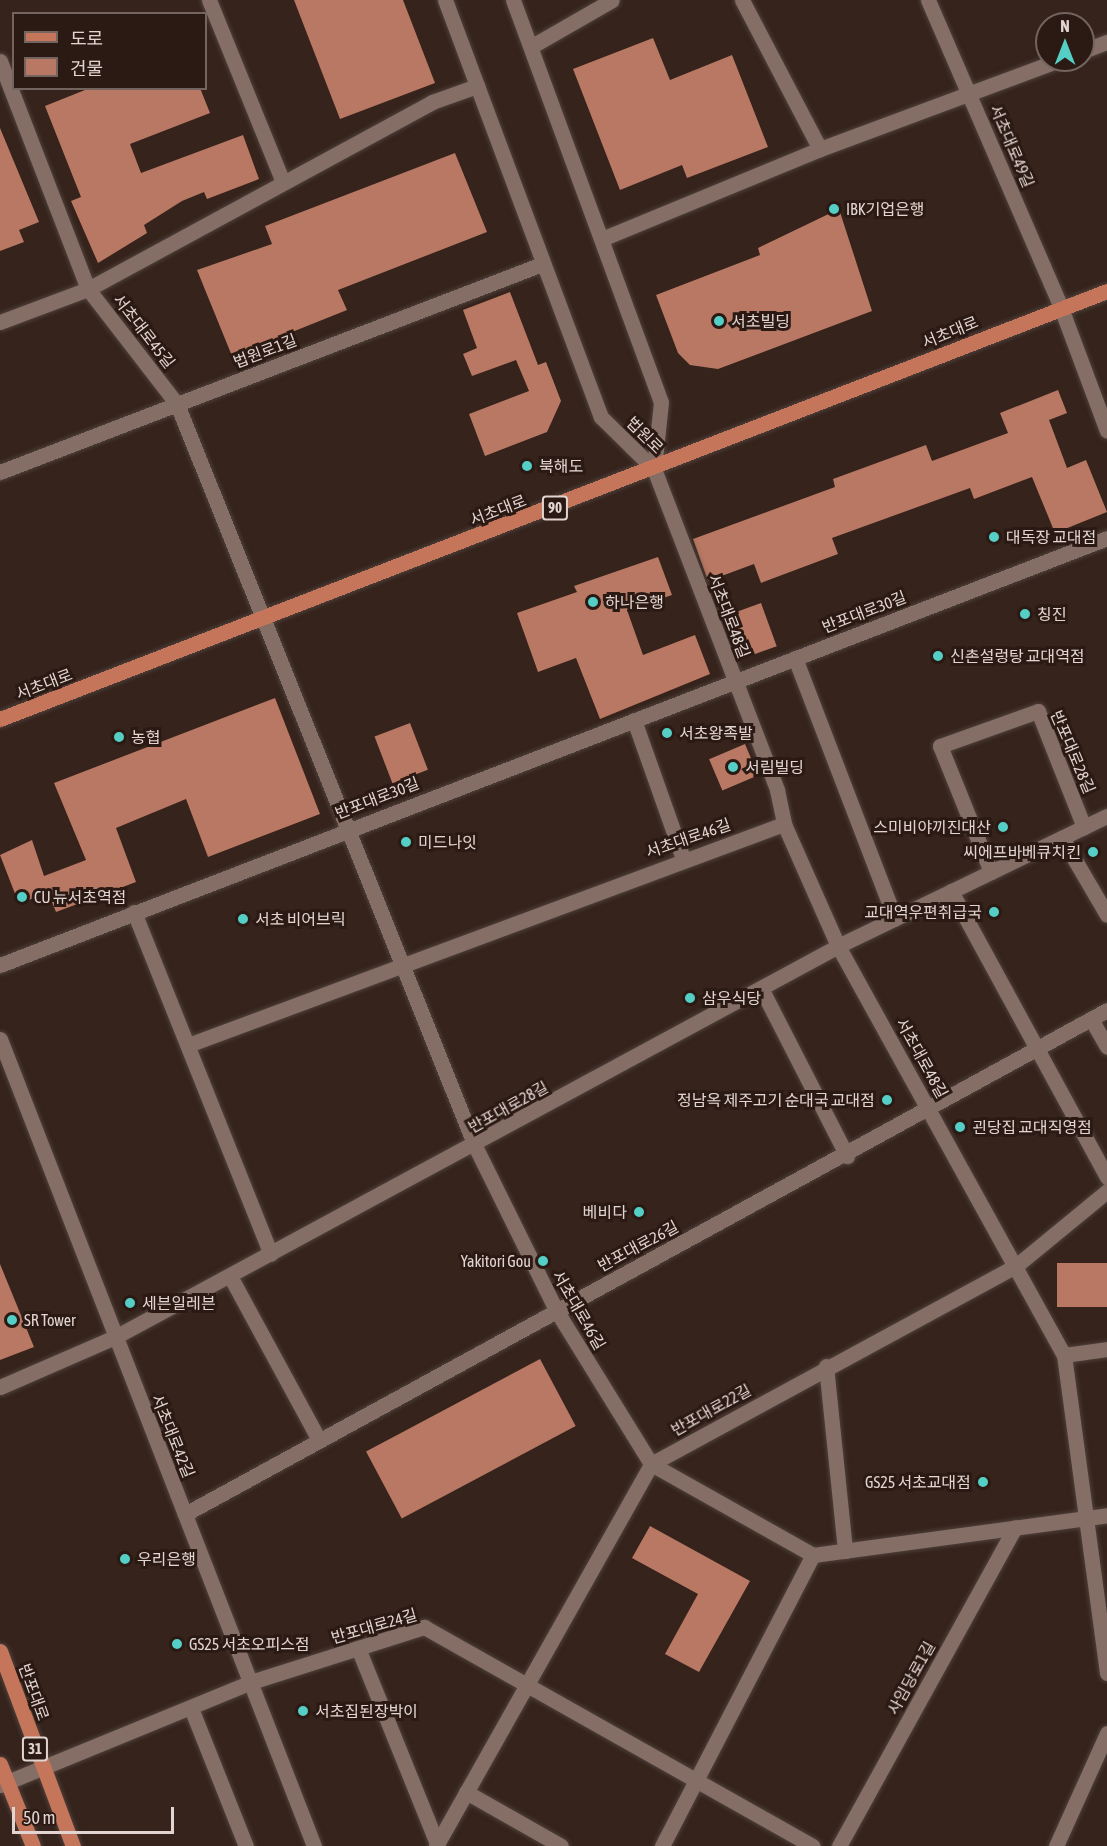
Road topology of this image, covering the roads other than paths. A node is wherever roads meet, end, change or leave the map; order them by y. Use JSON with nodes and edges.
{"nodes":[{"id":1,"x":209,"y":0,"type":"edge"},
{"id":2,"x":445,"y":0,"type":"edge"},
{"id":3,"x":513,"y":0,"type":"edge"},
{"id":4,"x":612,"y":0,"type":"edge"},
{"id":5,"x":742,"y":0,"type":"edge"},
{"id":6,"x":928,"y":0,"type":"edge"},
{"id":7,"x":532,"y":46,"type":"junction"},
{"id":8,"x":0,"y":61,"type":"edge"},
{"id":9,"x":1035,"y":69,"type":"edge"},
{"id":10,"x":477,"y":86,"type":"junction"},
{"id":11,"x":970,"y":93,"type":"junction"},
{"id":12,"x":820,"y":149,"type":"junction"},
{"id":13,"x":283,"y":182,"type":"junction"},
{"id":14,"x":604,"y":238,"type":"junction"},
{"id":15,"x":542,"y":264,"type":"junction"},
{"id":16,"x":88,"y":289,"type":"junction"},
{"id":17,"x":1107,"y":291,"type":"edge"},
{"id":18,"x":1060,"y":308,"type":"junction"},
{"id":19,"x":0,"y":322,"type":"edge"},
{"id":20,"x":177,"y":404,"type":"junction"},
{"id":21,"x":1107,"y":431,"type":"edge"},
{"id":22,"x":654,"y":469,"type":"junction"},
{"id":23,"x":0,"y":472,"type":"edge"},
{"id":24,"x":1107,"y":538,"type":"edge"},
{"id":25,"x":265,"y":620,"type":"junction"},
{"id":26,"x":795,"y":658,"type":"junction"},
{"id":27,"x":735,"y":682,"type":"junction"},
{"id":28,"x":0,"y":719,"type":"edge"},
{"id":29,"x":634,"y":720,"type":"junction"},
{"id":30,"x":1107,"y":816,"type":"edge"},
{"id":31,"x":784,"y":825,"type":"junction"},
{"id":32,"x":1084,"y":827,"type":"junction"},
{"id":33,"x":348,"y":828,"type":"junction"},
{"id":34,"x":1062,"y":838,"type":"junction"},
{"id":35,"x":683,"y":858,"type":"junction"},
{"id":36,"x":991,"y":872,"type":"junction"},
{"id":37,"x":951,"y":891,"type":"junction"},
{"id":38,"x":134,"y":912,"type":"junction"},
{"id":39,"x":1107,"y":915,"type":"edge"},
{"id":40,"x":895,"y":918,"type":"junction"},
{"id":41,"x":838,"y":946,"type":"junction"},
{"id":42,"x":0,"y":965,"type":"edge"},
{"id":43,"x":403,"y":965,"type":"junction"},
{"id":44,"x":761,"y":988,"type":"junction"},
{"id":45,"x":1107,"y":1010,"type":"edge"},
{"id":46,"x":1091,"y":1019,"type":"junction"},
{"id":47,"x":0,"y":1039,"type":"edge"},
{"id":48,"x":188,"y":1045,"type":"junction"},
{"id":49,"x":1107,"y":1047,"type":"edge"},
{"id":50,"x":1034,"y":1051,"type":"junction"},
{"id":51,"x":930,"y":1109,"type":"junction"},
{"id":52,"x":475,"y":1146,"type":"junction"},
{"id":53,"x":847,"y":1156,"type":"junction"},
{"id":54,"x":1107,"y":1177,"type":"edge"},
{"id":55,"x":1107,"y":1191,"type":"edge"},
{"id":56,"x":271,"y":1254,"type":"junction"},
{"id":57,"x":1017,"y":1265,"type":"junction"},
{"id":58,"x":230,"y":1276,"type":"junction"},
{"id":59,"x":556,"y":1310,"type":"junction"},
{"id":60,"x":115,"y":1337,"type":"junction"},
{"id":61,"x":1107,"y":1349,"type":"edge"},
{"id":62,"x":1064,"y":1355,"type":"junction"},
{"id":63,"x":826,"y":1366,"type":"junction"},
{"id":64,"x":0,"y":1387,"type":"edge"},
{"id":65,"x":319,"y":1440,"type":"junction"},
{"id":66,"x":651,"y":1464,"type":"junction"},
{"id":67,"x":185,"y":1514,"type":"junction"},
{"id":68,"x":1107,"y":1515,"type":"edge"},
{"id":69,"x":1087,"y":1519,"type":"junction"},
{"id":70,"x":1015,"y":1527,"type":"junction"},
{"id":71,"x":845,"y":1551,"type":"junction"},
{"id":72,"x":813,"y":1555,"type":"junction"},
{"id":73,"x":358,"y":1648,"type":"junction"},
{"id":74,"x":0,"y":1651,"type":"edge"},
{"id":75,"x":1107,"y":1673,"type":"edge"},
{"id":76,"x":251,"y":1682,"type":"junction"},
{"id":77,"x":526,"y":1682,"type":"junction"},
{"id":78,"x":191,"y":1708,"type":"junction"},
{"id":79,"x":1107,"y":1733,"type":"edge"},
{"id":80,"x":0,"y":1764,"type":"edge"},
{"id":81,"x":43,"y":1770,"type":"junction"},
{"id":82,"x":699,"y":1781,"type":"junction"},
{"id":83,"x":4,"y":1784,"type":"edge"},
{"id":84,"x":465,"y":1792,"type":"junction"},
{"id":85,"x":436,"y":1845,"type":"edge"},
{"id":86,"x":33,"y":1846,"type":"edge"},
{"id":87,"x":73,"y":1846,"type":"edge"},
{"id":88,"x":246,"y":1846,"type":"edge"},
{"id":89,"x":314,"y":1846,"type":"edge"},
{"id":90,"x":561,"y":1846,"type":"edge"},
{"id":91,"x":662,"y":1846,"type":"edge"},
{"id":92,"x":812,"y":1846,"type":"edge"},
{"id":93,"x":839,"y":1846,"type":"edge"},
{"id":94,"x":1056,"y":1846,"type":"edge"}],
"edges":[{"from":1,"to":13,"type":"street"},
{"from":2,"to":10,"type":"street","name":"법원로"},
{"from":3,"to":7,"type":"street","name":"법원로"},
{"from":4,"to":7,"type":"street"},
{"from":5,"to":12,"type":"street"},
{"from":6,"to":11,"type":"street","name":"서초대로49길"},
{"from":7,"to":14,"type":"street","name":"법원로"},
{"from":8,"to":16,"type":"street","name":"서초대로45길"},
{"from":9,"to":11,"type":"street"},
{"from":10,"to":13,"type":"street"},
{"from":10,"to":15,"type":"street","name":"법원로"},
{"from":11,"to":12,"type":"street"},
{"from":11,"to":18,"type":"street","name":"서초대로49길"},
{"from":12,"to":14,"type":"street"},
{"from":13,"to":16,"type":"street"},
{"from":14,"to":22,"type":"street","name":"법원로"},
{"from":15,"to":20,"type":"street","name":"법원로1길"},
{"from":15,"to":22,"type":"street","name":"법원로"},
{"from":16,"to":19,"type":"street"},
{"from":16,"to":20,"type":"street","name":"서초대로45길"},
{"from":17,"to":18,"type":"main road","name":"서초대로","number":"90"},
{"from":18,"to":21,"type":"street","name":"서초대로49길"},
{"from":18,"to":22,"type":"main road","name":"서초대로","number":"90"},
{"from":20,"to":23,"type":"street","name":"법원로1길"},
{"from":20,"to":25,"type":"street","name":"서초대로45길"},
{"from":22,"to":25,"type":"main road","name":"서초대로","number":"90"},
{"from":22,"to":27,"type":"street","name":"서초대로48길"},
{"from":24,"to":26,"type":"street","name":"반포대로30길"},
{"from":25,"to":28,"type":"main road","name":"서초대로","number":"90"},
{"from":25,"to":33,"type":"street","name":"서초대로46길"},
{"from":26,"to":27,"type":"street","name":"반포대로30길"},
{"from":26,"to":40,"type":"street"},
{"from":27,"to":29,"type":"street","name":"반포대로30길"},
{"from":27,"to":31,"type":"street","name":"서초대로48길"},
{"from":29,"to":33,"type":"street","name":"반포대로30길"},
{"from":29,"to":35,"type":"street"},
{"from":30,"to":32,"type":"street","name":"반포대로28길"},
{"from":31,"to":35,"type":"street","name":"서초대로46길"},
{"from":31,"to":41,"type":"street","name":"서초대로48길"},
{"from":32,"to":34,"type":"street","name":"반포대로28길"},
{"from":32,"to":36,"type":"street","name":"반포대로28길"},
{"from":33,"to":38,"type":"street","name":"반포대로30길"},
{"from":33,"to":43,"type":"street","name":"서초대로46길"},
{"from":34,"to":36,"type":"street","name":"반포대로28길"},
{"from":34,"to":39,"type":"street"},
{"from":35,"to":43,"type":"street","name":"서초대로46길"},
{"from":36,"to":37,"type":"street","name":"반포대로28길"},
{"from":37,"to":40,"type":"street","name":"반포대로28길"},
{"from":37,"to":50,"type":"street"},
{"from":38,"to":42,"type":"street","name":"반포대로30길"},
{"from":38,"to":48,"type":"street"},
{"from":40,"to":41,"type":"street","name":"반포대로28길"},
{"from":41,"to":44,"type":"street","name":"반포대로28길"},
{"from":41,"to":51,"type":"street","name":"서초대로48길"},
{"from":43,"to":48,"type":"street","name":"서초대로46길"},
{"from":43,"to":52,"type":"street","name":"서초대로46길"},
{"from":44,"to":52,"type":"street","name":"반포대로28길"},
{"from":44,"to":53,"type":"street"},
{"from":45,"to":46,"type":"street","name":"반포대로26길"},
{"from":46,"to":49,"type":"street"},
{"from":46,"to":50,"type":"street","name":"반포대로26길"},
{"from":47,"to":60,"type":"street","name":"서초대로42길"},
{"from":48,"to":56,"type":"street"},
{"from":50,"to":51,"type":"street","name":"반포대로26길"},
{"from":50,"to":54,"type":"street"},
{"from":51,"to":53,"type":"street","name":"반포대로26길"},
{"from":51,"to":57,"type":"street","name":"서초대로48길"},
{"from":52,"to":56,"type":"street","name":"반포대로28길"},
{"from":52,"to":59,"type":"street","name":"서초대로46길"},
{"from":53,"to":59,"type":"street","name":"반포대로26길"},
{"from":55,"to":57,"type":"street","name":"반포대로22길"},
{"from":56,"to":58,"type":"street","name":"반포대로28길"},
{"from":57,"to":62,"type":"street","name":"서초대로48길"},
{"from":57,"to":63,"type":"street","name":"반포대로22길"},
{"from":58,"to":60,"type":"street","name":"반포대로28길"},
{"from":58,"to":65,"type":"street"},
{"from":59,"to":65,"type":"street","name":"반포대로26길"},
{"from":59,"to":66,"type":"street","name":"서초대로46길"},
{"from":60,"to":64,"type":"street","name":"반포대로28길"},
{"from":60,"to":67,"type":"street","name":"서초대로42길"},
{"from":61,"to":62,"type":"street"},
{"from":62,"to":69,"type":"street","name":"서초대로48길"},
{"from":63,"to":66,"type":"street","name":"반포대로22길"},
{"from":63,"to":71,"type":"street"},
{"from":65,"to":67,"type":"street","name":"반포대로26길"},
{"from":66,"to":72,"type":"street","name":"서초대로46길"},
{"from":66,"to":77,"type":"street"},
{"from":67,"to":76,"type":"street","name":"서초대로42길"},
{"from":68,"to":69,"type":"street"},
{"from":69,"to":70,"type":"street"},
{"from":69,"to":75,"type":"street","name":"서초대로48길"},
{"from":70,"to":71,"type":"street"},
{"from":70,"to":93,"type":"street","name":"사임당로1길"},
{"from":71,"to":72,"type":"street"},
{"from":72,"to":82,"type":"street"},
{"from":73,"to":76,"type":"street","name":"반포대로24길"},
{"from":73,"to":77,"type":"street","name":"반포대로24길"},
{"from":73,"to":85,"type":"street"},
{"from":74,"to":81,"type":"main road","name":"반포대로","number":"31"},
{"from":76,"to":78,"type":"street","name":"반포대로24길"},
{"from":76,"to":89,"type":"street","name":"서초대로42길"},
{"from":77,"to":82,"type":"street","name":"반포대로24길"},
{"from":77,"to":84,"type":"street"},
{"from":78,"to":81,"type":"street","name":"반포대로24길"},
{"from":78,"to":88,"type":"street"},
{"from":79,"to":94,"type":"street"},
{"from":80,"to":83,"type":"main road","number":"31"},
{"from":81,"to":83,"type":"street","name":"반포대로24길"},
{"from":81,"to":87,"type":"main road","name":"반포대로","number":"31"},
{"from":82,"to":91,"type":"street"},
{"from":82,"to":92,"type":"street","name":"반포대로24길"},
{"from":83,"to":86,"type":"main road","number":"31"},
{"from":84,"to":85,"type":"street"},
{"from":84,"to":90,"type":"street"}]}
